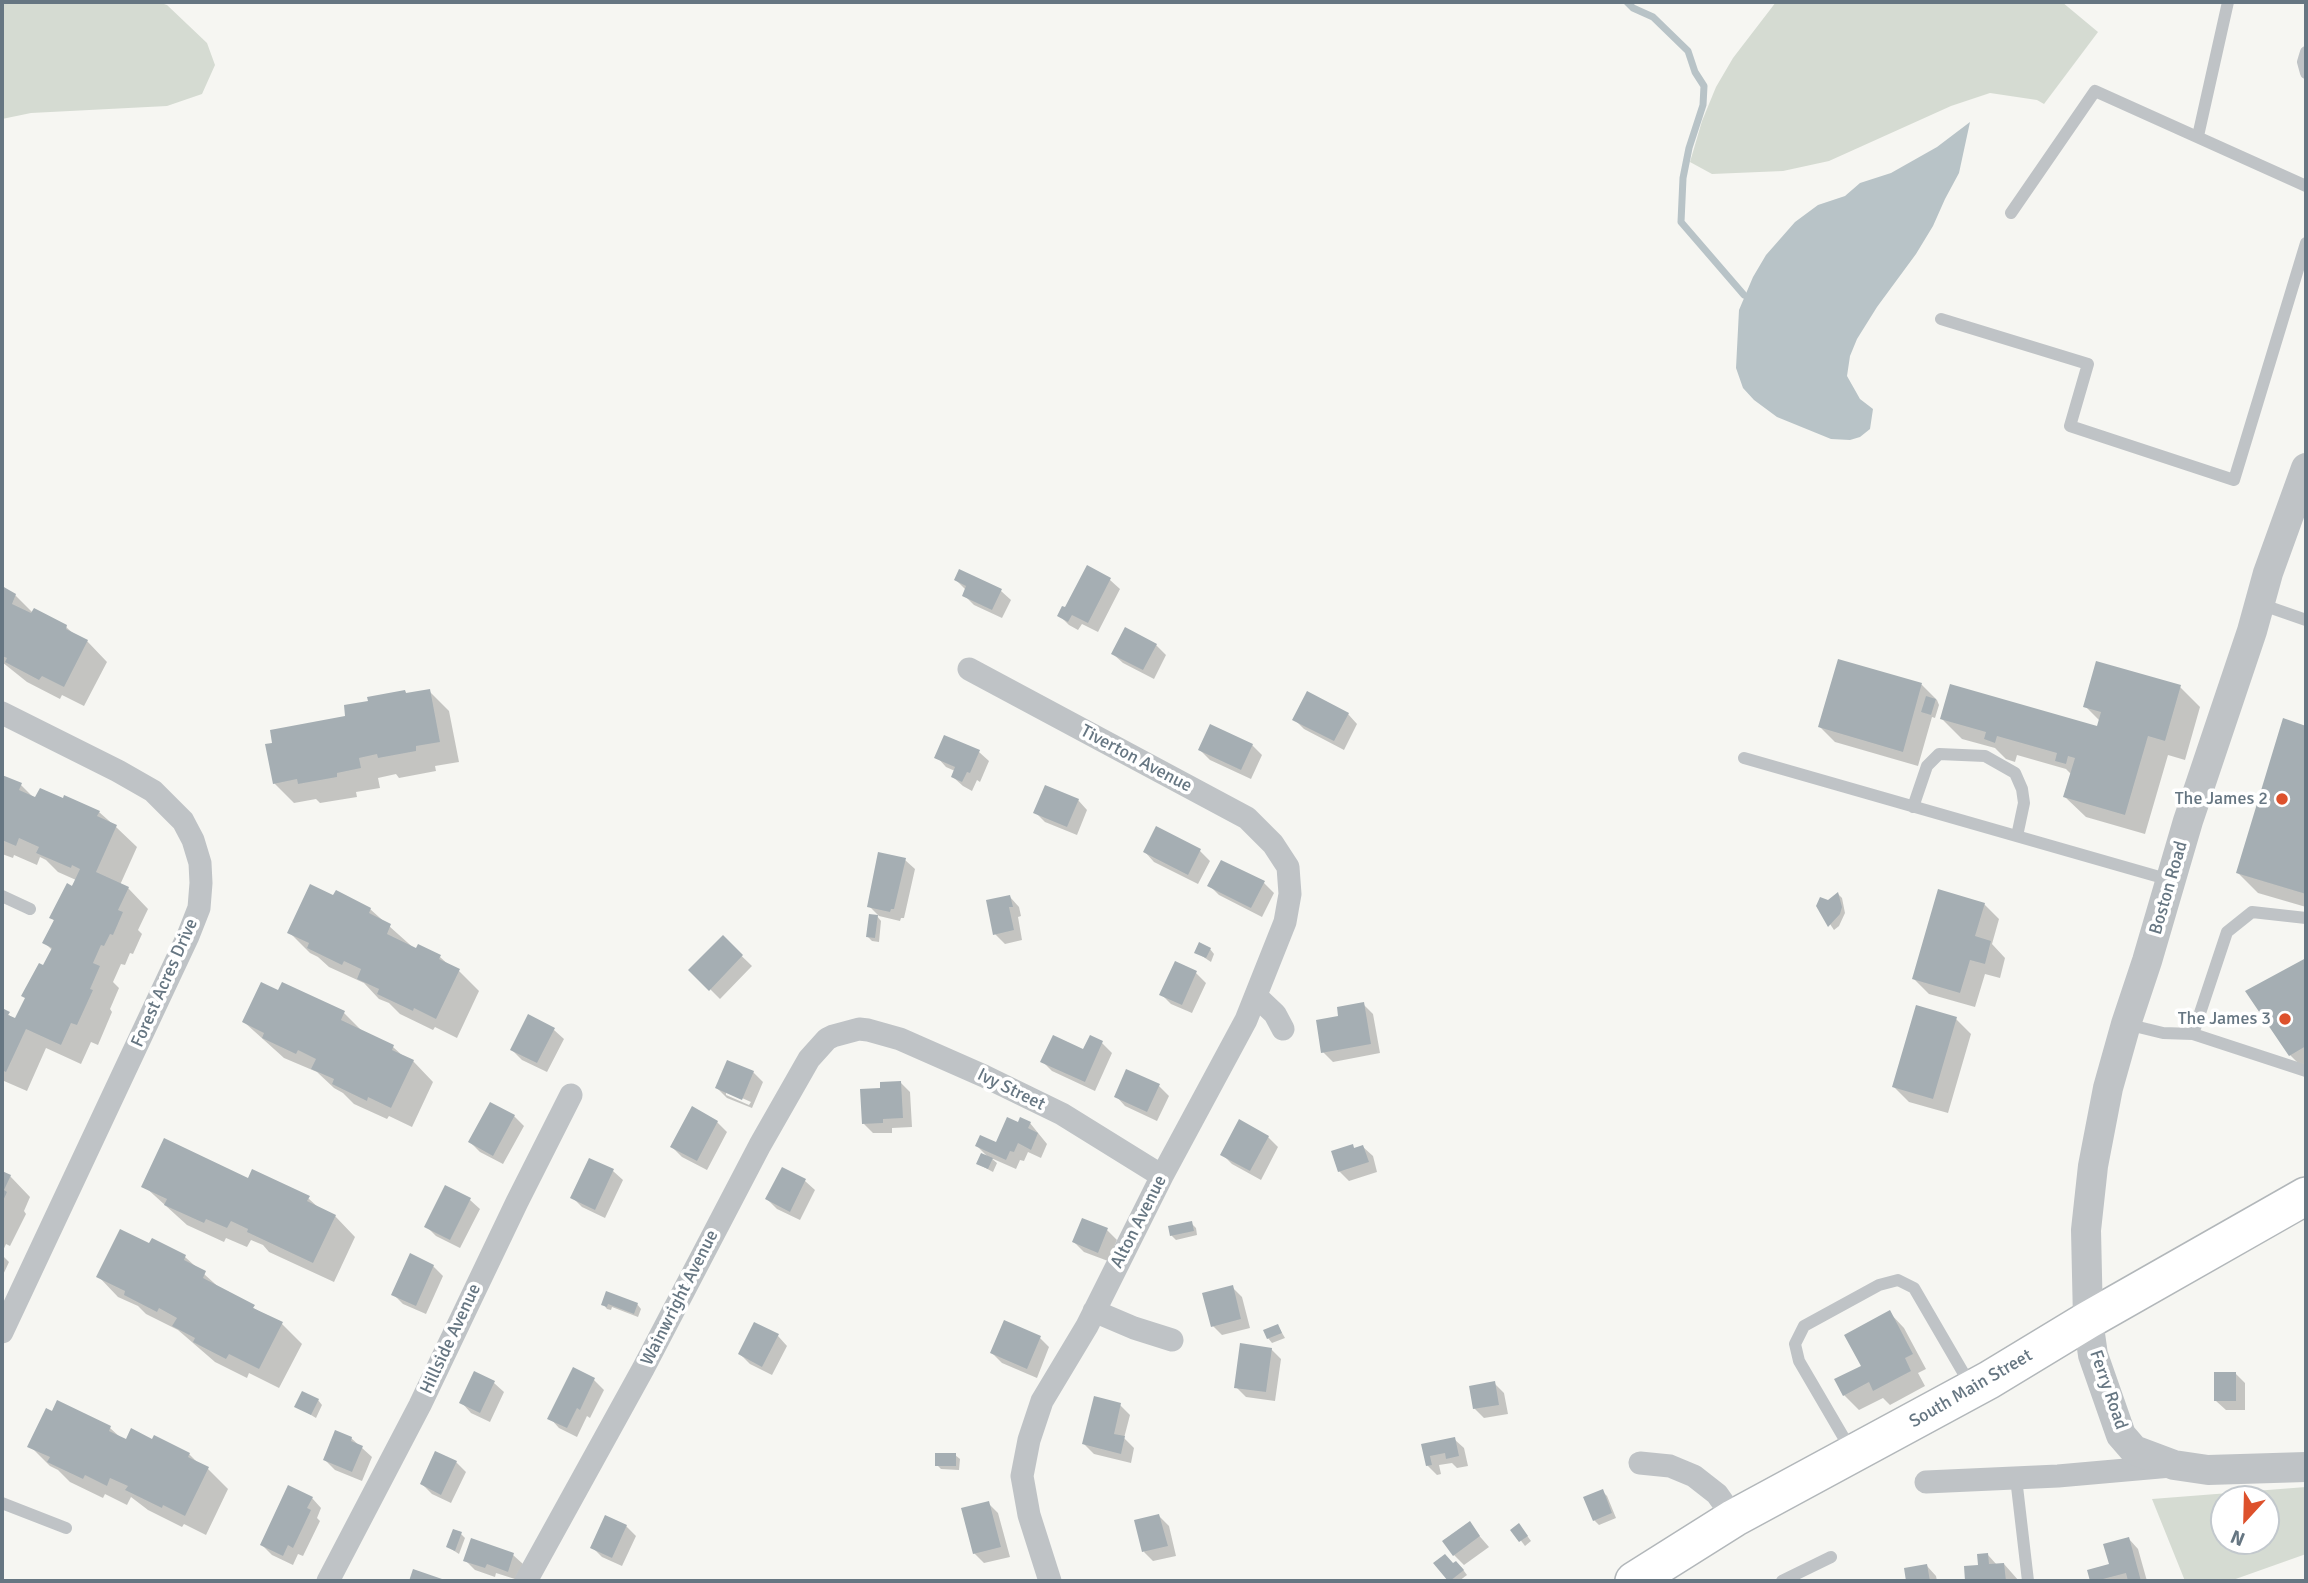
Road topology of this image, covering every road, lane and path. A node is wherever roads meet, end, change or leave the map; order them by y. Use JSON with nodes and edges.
{"nodes":[{"id":1,"x":2228,"y":2,"type":"edge"},
{"id":2,"x":2306,"y":52,"type":"edge"},
{"id":3,"x":2306,"y":74,"type":"edge"},
{"id":4,"x":2199,"y":136,"type":"junction"},
{"id":5,"x":2306,"y":186,"type":"edge"},
{"id":6,"x":2011,"y":213,"type":"dead end"},
{"id":7,"x":2306,"y":243,"type":"edge"},
{"id":8,"x":1941,"y":319,"type":"dead end"},
{"id":9,"x":2306,"y":468,"type":"edge"},
{"id":10,"x":2260,"y":604,"type":"junction"},
{"id":11,"x":2306,"y":620,"type":"edge"},
{"id":12,"x":968,"y":669,"type":"dead end"},
{"id":13,"x":2,"y":713,"type":"edge"},
{"id":14,"x":1744,"y":758,"type":"dead end"},
{"id":15,"x":1913,"y":807,"type":"junction"},
{"id":16,"x":2017,"y":836,"type":"junction"},
{"id":17,"x":1288,"y":867,"type":"joint"},
{"id":18,"x":2171,"y":881,"type":"junction"},
{"id":19,"x":2,"y":896,"type":"edge"},
{"id":20,"x":30,"y":909,"type":"dead end"},
{"id":21,"x":2306,"y":918,"type":"edge"},
{"id":22,"x":1256,"y":996,"type":"junction"},
{"id":23,"x":2126,"y":1024,"type":"junction"},
{"id":24,"x":1283,"y":1029,"type":"dead end"},
{"id":25,"x":850,"y":1030,"type":"joint"},
{"id":26,"x":2193,"y":1034,"type":"junction"},
{"id":27,"x":2306,"y":1071,"type":"edge"},
{"id":28,"x":571,"y":1095,"type":"dead end"},
{"id":29,"x":1162,"y":1176,"type":"junction"},
{"id":30,"x":2306,"y":1196,"type":"edge"},
{"id":31,"x":1094,"y":1311,"type":"junction"},
{"id":32,"x":2088,"y":1320,"type":"junction"},
{"id":33,"x":2,"y":1332,"type":"edge"},
{"id":34,"x":1172,"y":1340,"type":"dead end"},
{"id":35,"x":1973,"y":1390,"type":"junction"},
{"id":36,"x":1854,"y":1455,"type":"junction"},
{"id":37,"x":1640,"y":1463,"type":"dead end"},
{"id":38,"x":2174,"y":1465,"type":"junction"},
{"id":39,"x":2306,"y":1467,"type":"edge"},
{"id":40,"x":2016,"y":1478,"type":"junction"},
{"id":41,"x":1926,"y":1482,"type":"dead end"},
{"id":42,"x":2,"y":1503,"type":"edge"},
{"id":43,"x":1734,"y":1518,"type":"junction"},
{"id":44,"x":66,"y":1528,"type":"dead end"},
{"id":45,"x":1832,"y":1557,"type":"dead end"},
{"id":46,"x":328,"y":1581,"type":"edge"},
{"id":47,"x":526,"y":1581,"type":"edge"},
{"id":48,"x":1050,"y":1581,"type":"edge"},
{"id":49,"x":1634,"y":1581,"type":"edge"},
{"id":50,"x":1782,"y":1581,"type":"edge"},
{"id":51,"x":2028,"y":1581,"type":"edge"}],
"edges":[{"from":1,"to":4,"type":"lane"},
{"from":2,"to":3,"type":"lane"},
{"from":4,"to":5,"type":"lane"},
{"from":4,"to":6,"type":"lane"},
{"from":7,"to":8,"type":"lane"},
{"from":9,"to":10,"type":"street","name":"Boston Road"},
{"from":10,"to":11,"type":"lane"},
{"from":10,"to":18,"type":"street","name":"Boston Road"},
{"from":12,"to":17,"type":"street","name":"Tiverton Avenue"},
{"from":13,"to":33,"type":"street","name":"Forest Acres Drive"},
{"from":14,"to":15,"type":"lane"},
{"from":15,"to":16,"type":"lane"},
{"from":15,"to":16,"type":"lane"},
{"from":16,"to":18,"type":"lane"},
{"from":17,"to":22,"type":"street","name":"Alton Avenue"},
{"from":18,"to":23,"type":"street","name":"Boston Road"},
{"from":19,"to":20,"type":"lane"},
{"from":21,"to":26,"type":"lane"},
{"from":22,"to":24,"type":"street"},
{"from":22,"to":29,"type":"street","name":"Alton Avenue"},
{"from":23,"to":26,"type":"lane"},
{"from":23,"to":32,"type":"street","name":"Boston Road"},
{"from":25,"to":29,"type":"street","name":"Ivy Street"},
{"from":25,"to":47,"type":"street","name":"Wainwright Avenue"},
{"from":26,"to":27,"type":"lane"},
{"from":28,"to":46,"type":"street","name":"Hillside Avenue"},
{"from":29,"to":31,"type":"street","name":"Alton Avenue"},
{"from":30,"to":32,"type":"main road","name":"South Main Street"},
{"from":31,"to":34,"type":"street"},
{"from":31,"to":48,"type":"street","name":"Alton Avenue"},
{"from":32,"to":35,"type":"main road","name":"South Main Street"},
{"from":32,"to":38,"type":"street","name":"Ferry Road"},
{"from":35,"to":36,"type":"main road","name":"South Main Street"},
{"from":35,"to":36,"type":"lane"},
{"from":36,"to":43,"type":"main road","name":"South Main Street"},
{"from":37,"to":43,"type":"street"},
{"from":38,"to":39,"type":"street","name":"Ferry Road"},
{"from":38,"to":40,"type":"street"},
{"from":40,"to":41,"type":"street"},
{"from":40,"to":51,"type":"lane"},
{"from":42,"to":44,"type":"lane"},
{"from":43,"to":49,"type":"main road","name":"South Main Street"},
{"from":45,"to":50,"type":"lane"}]}
